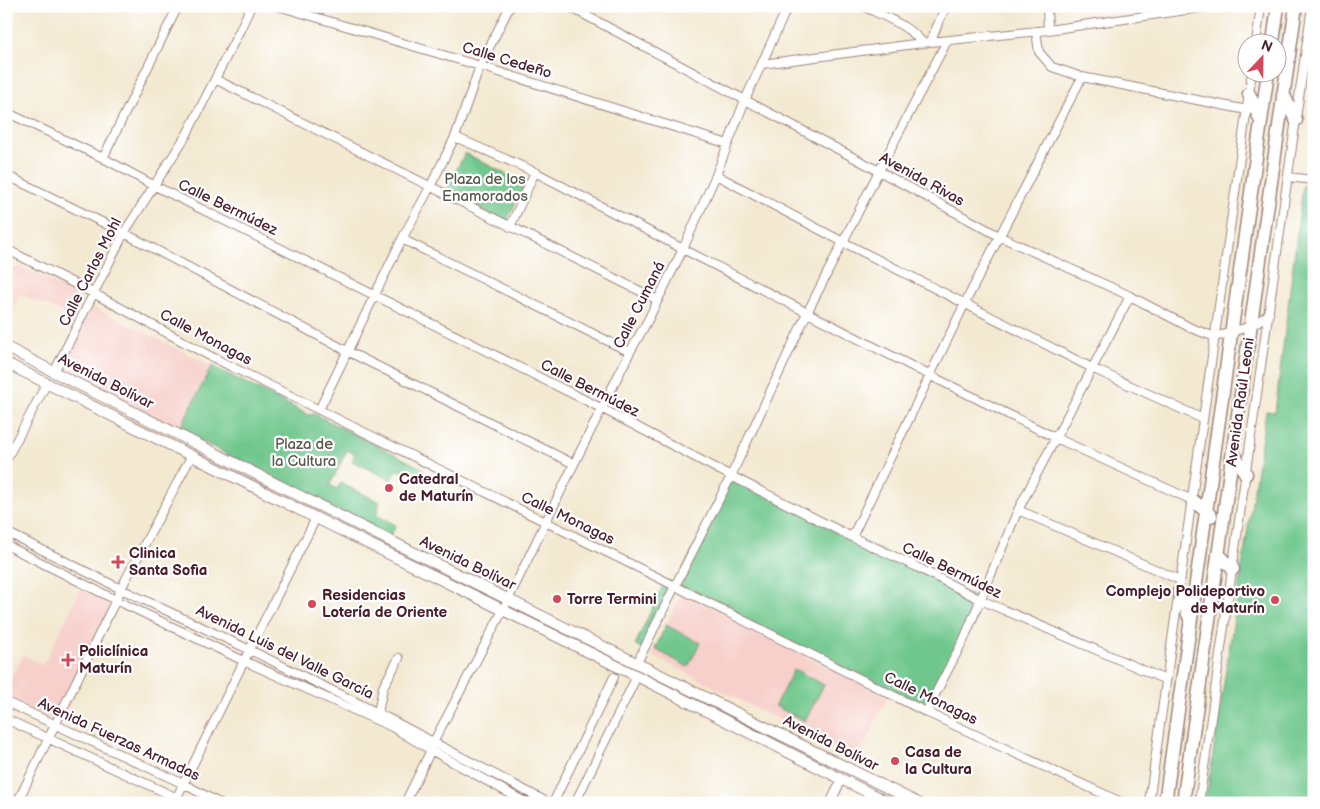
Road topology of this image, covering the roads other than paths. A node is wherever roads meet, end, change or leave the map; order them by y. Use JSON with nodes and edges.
{"nodes":[{"id":1,"x":178,"y":6,"type":"edge"},
{"id":2,"x":251,"y":6,"type":"edge"},
{"id":3,"x":278,"y":6,"type":"edge"},
{"id":4,"x":510,"y":6,"type":"edge"},
{"id":5,"x":568,"y":6,"type":"edge"},
{"id":6,"x":788,"y":6,"type":"edge"},
{"id":7,"x":863,"y":6,"type":"edge"},
{"id":8,"x":946,"y":6,"type":"edge"},
{"id":9,"x":1047,"y":6,"type":"edge"},
{"id":10,"x":1214,"y":6,"type":"edge"},
{"id":11,"x":1261,"y":6,"type":"edge"},
{"id":12,"x":1278,"y":6,"type":"edge"},
{"id":13,"x":1296,"y":6,"type":"edge"},
{"id":14,"x":1312,"y":6,"type":"edge"},
{"id":15,"x":1048,"y":30,"type":"junction"},
{"id":16,"x":1036,"y":31,"type":"junction"},
{"id":17,"x":1257,"y":32,"type":"edge"},
{"id":18,"x":1274,"y":32,"type":"edge"},
{"id":19,"x":947,"y":41,"type":"junction"},
{"id":20,"x":927,"y":42,"type":"junction"},
{"id":21,"x":762,"y":64,"type":"junction"},
{"id":22,"x":480,"y":66,"type":"junction"},
{"id":23,"x":1082,"y":77,"type":"junction"},
{"id":24,"x":215,"y":79,"type":"junction"},
{"id":25,"x":1251,"y":82,"type":"edge"},
{"id":26,"x":1267,"y":82,"type":"edge"},
{"id":27,"x":1249,"y":94,"type":"junction"},
{"id":28,"x":1283,"y":94,"type":"junction"},
{"id":29,"x":745,"y":100,"type":"junction"},
{"id":30,"x":1247,"y":110,"type":"junction"},
{"id":31,"x":6,"y":112,"type":"edge"},
{"id":32,"x":1296,"y":120,"type":"junction"},
{"id":33,"x":1262,"y":122,"type":"junction"},
{"id":34,"x":455,"y":136,"type":"junction"},
{"id":35,"x":728,"y":144,"type":"junction"},
{"id":36,"x":103,"y":158,"type":"junction"},
{"id":37,"x":879,"y":170,"type":"junction"},
{"id":38,"x":535,"y":172,"type":"junction"},
{"id":39,"x":6,"y":175,"type":"edge"},
{"id":40,"x":716,"y":176,"type":"junction"},
{"id":41,"x":1288,"y":177,"type":"junction"},
{"id":42,"x":1314,"y":180,"type":"edge"},
{"id":43,"x":153,"y":186,"type":"junction"},
{"id":44,"x":430,"y":187,"type":"junction"},
{"id":45,"x":510,"y":227,"type":"junction"},
{"id":46,"x":124,"y":233,"type":"junction"},
{"id":47,"x":999,"y":236,"type":"junction"},
{"id":48,"x":402,"y":239,"type":"junction"},
{"id":49,"x":843,"y":242,"type":"junction"},
{"id":50,"x":6,"y":249,"type":"edge"},
{"id":51,"x":683,"y":250,"type":"junction"},
{"id":52,"x":94,"y":293,"type":"junction"},
{"id":53,"x":1130,"y":296,"type":"junction"},
{"id":54,"x":375,"y":297,"type":"junction"},
{"id":55,"x":658,"y":300,"type":"junction"},
{"id":56,"x":965,"y":304,"type":"junction"},
{"id":57,"x":807,"y":313,"type":"junction"},
{"id":58,"x":1269,"y":314,"type":"junction"},
{"id":59,"x":1250,"y":326,"type":"junction"},
{"id":60,"x":1232,"y":332,"type":"junction"},
{"id":61,"x":1215,"y":337,"type":"junction"},
{"id":62,"x":6,"y":347,"type":"edge"},
{"id":63,"x":348,"y":352,"type":"junction"},
{"id":64,"x":630,"y":352,"type":"junction"},
{"id":65,"x":6,"y":363,"type":"edge"},
{"id":66,"x":1092,"y":368,"type":"junction"},
{"id":67,"x":54,"y":372,"type":"junction"},
{"id":68,"x":931,"y":376,"type":"junction"},
{"id":69,"x":47,"y":383,"type":"junction"},
{"id":70,"x":601,"y":408,"type":"junction"},
{"id":71,"x":319,"y":410,"type":"junction"},
{"id":72,"x":1203,"y":418,"type":"junction"},
{"id":73,"x":1056,"y":438,"type":"junction"},
{"id":74,"x":1233,"y":453,"type":"junction"},
{"id":75,"x":192,"y":456,"type":"junction"},
{"id":76,"x":6,"y":460,"type":"edge"},
{"id":77,"x":574,"y":464,"type":"junction"},
{"id":78,"x":1246,"y":474,"type":"junction"},
{"id":79,"x":731,"y":476,"type":"junction"},
{"id":80,"x":1192,"y":500,"type":"junction"},
{"id":81,"x":1018,"y":510,"type":"junction"},
{"id":82,"x":1206,"y":511,"type":"junction"},
{"id":83,"x":316,"y":518,"type":"junction"},
{"id":84,"x":546,"y":522,"type":"junction"},
{"id":85,"x":1222,"y":530,"type":"junction"},
{"id":86,"x":6,"y":532,"type":"edge"},
{"id":87,"x":852,"y":537,"type":"junction"},
{"id":88,"x":6,"y":545,"type":"edge"},
{"id":89,"x":1218,"y":554,"type":"junction"},
{"id":90,"x":1233,"y":569,"type":"junction"},
{"id":91,"x":674,"y":586,"type":"junction"},
{"id":92,"x":1179,"y":586,"type":"junction"},
{"id":93,"x":121,"y":589,"type":"junction"},
{"id":94,"x":508,"y":599,"type":"junction"},
{"id":95,"x":116,"y":600,"type":"junction"},
{"id":96,"x":981,"y":600,"type":"junction"},
{"id":97,"x":503,"y":610,"type":"junction"},
{"id":98,"x":1191,"y":620,"type":"junction"},
{"id":99,"x":250,"y":650,"type":"junction"},
{"id":100,"x":399,"y":658,"type":"dead end"},
{"id":101,"x":244,"y":661,"type":"junction"},
{"id":102,"x":637,"y":663,"type":"junction"},
{"id":103,"x":637,"y":676,"type":"junction"},
{"id":104,"x":614,"y":677,"type":"dead end"},
{"id":105,"x":1166,"y":680,"type":"junction"},
{"id":106,"x":6,"y":702,"type":"edge"},
{"id":107,"x":926,"y":712,"type":"junction"},
{"id":108,"x":378,"y":713,"type":"junction"},
{"id":109,"x":6,"y":719,"type":"edge"},
{"id":110,"x":55,"y":724,"type":"junction"},
{"id":111,"x":48,"y":738,"type":"junction"},
{"id":112,"x":432,"y":747,"type":"junction"},
{"id":113,"x":842,"y":779,"type":"junction"},
{"id":114,"x":184,"y":784,"type":"junction"},
{"id":115,"x":176,"y":800,"type":"edge"},
{"id":116,"x":17,"y":803,"type":"edge"},
{"id":117,"x":188,"y":803,"type":"edge"},
{"id":118,"x":219,"y":803,"type":"edge"},
{"id":119,"x":405,"y":803,"type":"edge"},
{"id":120,"x":527,"y":803,"type":"edge"},
{"id":121,"x":549,"y":803,"type":"edge"},
{"id":122,"x":553,"y":803,"type":"edge"},
{"id":123,"x":575,"y":803,"type":"edge"},
{"id":124,"x":830,"y":803,"type":"edge"},
{"id":125,"x":889,"y":803,"type":"edge"},
{"id":126,"x":918,"y":803,"type":"edge"},
{"id":127,"x":1123,"y":803,"type":"edge"},
{"id":128,"x":1149,"y":803,"type":"edge"},
{"id":129,"x":1165,"y":803,"type":"edge"},
{"id":130,"x":1183,"y":803,"type":"edge"},
{"id":131,"x":1199,"y":803,"type":"edge"}],
"edges":[{"from":1,"to":36,"type":"street"},
{"from":2,"to":24,"type":"street","name":"Calle Carlos Mohl"},
{"from":3,"to":22,"type":"street","name":"Calle Cedeño"},
{"from":4,"to":22,"type":"street"},
{"from":5,"to":29,"type":"street","name":"Avenida Rivas"},
{"from":6,"to":21,"type":"street","name":"Calle Cumaná"},
{"from":7,"to":20,"type":"street"},
{"from":8,"to":20,"type":"street"},
{"from":9,"to":15,"type":"street"},
{"from":10,"to":15,"type":"street"},
{"from":11,"to":17,"type":"street"},
{"from":12,"to":18,"type":"highway"},
{"from":13,"to":28,"type":"highway","name":"Avenida Raúl Leoni"},
{"from":14,"to":32,"type":"street","name":"Avenida Raúl Leoni"},
{"from":15,"to":16,"type":"street"},
{"from":16,"to":19,"type":"street"},
{"from":16,"to":23,"type":"street"},
{"from":19,"to":20,"type":"street"},
{"from":19,"to":37,"type":"street"},
{"from":20,"to":21,"type":"street"},
{"from":21,"to":29,"type":"street","name":"Calle Cumaná"},
{"from":22,"to":34,"type":"street"},
{"from":22,"to":35,"type":"street","name":"Calle Cedeño"},
{"from":23,"to":30,"type":"street"},
{"from":23,"to":47,"type":"street"},
{"from":24,"to":43,"type":"street","name":"Calle Carlos Mohl"},
{"from":24,"to":44,"type":"street"},
{"from":25,"to":27,"type":"street"},
{"from":26,"to":33,"type":"highway","name":"Avenida Raúl Leoni"},
{"from":27,"to":30,"type":"street"},
{"from":27,"to":33,"type":"highway"},
{"from":28,"to":32,"type":"highway"},
{"from":28,"to":59,"type":"highway","name":"Avenida Raúl Leoni"},
{"from":29,"to":35,"type":"street","name":"Calle Cumaná"},
{"from":29,"to":37,"type":"street","name":"Avenida Rivas"},
{"from":30,"to":61,"type":"street"},
{"from":31,"to":36,"type":"street","name":"Calle Bermúdez"},
{"from":32,"to":41,"type":"street","name":"Avenida Raúl Leoni"},
{"from":33,"to":60,"type":"highway","name":"Avenida Raúl Leoni"},
{"from":34,"to":38,"type":"street"},
{"from":34,"to":44,"type":"street"},
{"from":35,"to":40,"type":"street","name":"Calle Cumaná"},
{"from":36,"to":43,"type":"street","name":"Calle Bermúdez"},
{"from":37,"to":47,"type":"street","name":"Avenida Rivas"},
{"from":37,"to":49,"type":"street"},
{"from":38,"to":45,"type":"street"},
{"from":38,"to":51,"type":"street"},
{"from":39,"to":46,"type":"street"},
{"from":40,"to":49,"type":"street"},
{"from":40,"to":51,"type":"street","name":"Calle Cumaná"},
{"from":41,"to":42,"type":"street"},
{"from":41,"to":58,"type":"street","name":"Avenida Raúl Leoni"},
{"from":43,"to":46,"type":"street","name":"Calle Carlos Mohl"},
{"from":43,"to":54,"type":"street","name":"Calle Bermúdez"},
{"from":44,"to":45,"type":"street"},
{"from":44,"to":48,"type":"street"},
{"from":45,"to":55,"type":"street"},
{"from":46,"to":52,"type":"street","name":"Calle Carlos Mohl"},
{"from":46,"to":63,"type":"street"},
{"from":47,"to":53,"type":"street","name":"Avenida Rivas"},
{"from":47,"to":56,"type":"street"},
{"from":48,"to":54,"type":"street"},
{"from":48,"to":64,"type":"street"},
{"from":49,"to":56,"type":"street"},
{"from":49,"to":57,"type":"street"},
{"from":50,"to":52,"type":"street","name":"Calle Monagas"},
{"from":51,"to":55,"type":"street","name":"Calle Cumaná"},
{"from":51,"to":57,"type":"street"},
{"from":52,"to":67,"type":"street","name":"Calle Carlos Mohl"},
{"from":52,"to":71,"type":"street","name":"Calle Monagas"},
{"from":53,"to":61,"type":"street","name":"Avenida Rivas"},
{"from":53,"to":66,"type":"street"},
{"from":54,"to":63,"type":"street"},
{"from":54,"to":70,"type":"street","name":"Calle Bermúdez"},
{"from":55,"to":64,"type":"street","name":"Calle Cumaná"},
{"from":56,"to":66,"type":"street"},
{"from":56,"to":68,"type":"street"},
{"from":57,"to":68,"type":"street"},
{"from":57,"to":79,"type":"street"},
{"from":58,"to":59,"type":"street"},
{"from":58,"to":78,"type":"street","name":"Avenida Raúl Leoni"},
{"from":59,"to":60,"type":"street"},
{"from":59,"to":74,"type":"highway","name":"Avenida Raúl Leoni"},
{"from":60,"to":61,"type":"street"},
{"from":60,"to":82,"type":"highway","name":"Avenida Raúl Leoni"},
{"from":61,"to":72,"type":"street"},
{"from":62,"to":67,"type":"street","name":"Avenida Bolívar"},
{"from":63,"to":71,"type":"street"},
{"from":63,"to":77,"type":"street"},
{"from":64,"to":70,"type":"street","name":"Calle Cumaná"},
{"from":65,"to":69,"type":"street","name":"Avenida Bolívar"},
{"from":66,"to":72,"type":"street"},
{"from":66,"to":73,"type":"street"},
{"from":67,"to":94,"type":"street","name":"Avenida Bolívar"},
{"from":68,"to":73,"type":"street"},
{"from":68,"to":87,"type":"street"},
{"from":69,"to":75,"type":"street","name":"Avenida Bolívar"},
{"from":69,"to":76,"type":"street"},
{"from":70,"to":77,"type":"street","name":"Calle Cumaná"},
{"from":70,"to":79,"type":"street","name":"Calle Bermúdez"},
{"from":71,"to":84,"type":"street","name":"Calle Monagas"},
{"from":72,"to":80,"type":"street"},
{"from":73,"to":80,"type":"street"},
{"from":73,"to":81,"type":"street"},
{"from":74,"to":78,"type":"highway"},
{"from":74,"to":85,"type":"highway","name":"Avenida Raúl Leoni"},
{"from":75,"to":83,"type":"street","name":"Avenida Bolívar"},
{"from":75,"to":93,"type":"street"},
{"from":77,"to":84,"type":"street","name":"Calle Cumaná"},
{"from":78,"to":90,"type":"street","name":"Avenida Raúl Leoni"},
{"from":79,"to":87,"type":"street","name":"Calle Bermúdez"},
{"from":79,"to":91,"type":"street"},
{"from":80,"to":82,"type":"highway"},
{"from":80,"to":92,"type":"street"},
{"from":81,"to":92,"type":"street"},
{"from":81,"to":96,"type":"street"},
{"from":82,"to":85,"type":"highway"},
{"from":82,"to":98,"type":"highway","name":"Avenida Raúl Leoni"},
{"from":83,"to":97,"type":"street","name":"Avenida Bolívar"},
{"from":83,"to":99,"type":"street"},
{"from":84,"to":91,"type":"street","name":"Calle Monagas"},
{"from":84,"to":94,"type":"street","name":"Calle Cumaná"},
{"from":85,"to":89,"type":"highway","name":"Avenida Raúl Leoni"},
{"from":86,"to":93,"type":"street","name":"Avenida Luis del Valle García"},
{"from":87,"to":96,"type":"street","name":"Calle Bermúdez"},
{"from":88,"to":95,"type":"street","name":"Avenida Luis del Valle García"},
{"from":89,"to":90,"type":"highway"},
{"from":89,"to":130,"type":"highway","name":"Avenida Raúl Leoni"},
{"from":90,"to":131,"type":"street","name":"Avenida Raúl Leoni"},
{"from":91,"to":102,"type":"street"},
{"from":91,"to":107,"type":"street","name":"Calle Monagas"},
{"from":92,"to":98,"type":"highway"},
{"from":92,"to":105,"type":"street"},
{"from":93,"to":95,"type":"street"},
{"from":93,"to":99,"type":"street","name":"Avenida Luis del Valle García"},
{"from":94,"to":97,"type":"street","name":"Calle Cumaná"},
{"from":94,"to":102,"type":"street","name":"Avenida Bolívar"},
{"from":95,"to":101,"type":"street","name":"Avenida Luis del Valle García"},
{"from":95,"to":110,"type":"street"},
{"from":96,"to":105,"type":"street","name":"Calle Bermúdez"},
{"from":96,"to":107,"type":"street"},
{"from":97,"to":103,"type":"street","name":"Avenida Bolívar"},
{"from":97,"to":112,"type":"street","name":"Calle Cumaná"},
{"from":98,"to":129,"type":"highway","name":"Avenida Raúl Leoni"},
{"from":99,"to":101,"type":"street"},
{"from":99,"to":108,"type":"street","name":"Avenida Luis del Valle García"},
{"from":100,"to":108,"type":"street"},
{"from":101,"to":112,"type":"street","name":"Avenida Luis del Valle García"},
{"from":101,"to":114,"type":"street"},
{"from":102,"to":126,"type":"street","name":"Avenida Bolívar"},
{"from":103,"to":113,"type":"street","name":"Avenida Bolívar"},
{"from":103,"to":123,"type":"street"},
{"from":104,"to":122,"type":"street"},
{"from":105,"to":128,"type":"street"},
{"from":106,"to":110,"type":"street","name":"Avenida Fuerzas Armadas"},
{"from":107,"to":127,"type":"street","name":"Calle Monagas"},
{"from":108,"to":112,"type":"street","name":"Avenida Luis del Valle García"},
{"from":109,"to":111,"type":"street","name":"Avenida Fuerzas Armadas"},
{"from":110,"to":111,"type":"street"},
{"from":110,"to":114,"type":"street","name":"Avenida Fuerzas Armadas"},
{"from":111,"to":115,"type":"street","name":"Avenida Fuerzas Armadas"},
{"from":111,"to":116,"type":"street"},
{"from":112,"to":119,"type":"street","name":"Calle Cumaná"},
{"from":112,"to":120,"type":"street","name":"Avenida Luis del Valle García"},
{"from":112,"to":121,"type":"street","name":"Avenida Luis del Valle García"},
{"from":113,"to":124,"type":"street"},
{"from":113,"to":125,"type":"street","name":"Avenida Bolívar"},
{"from":114,"to":115,"type":"street"},
{"from":114,"to":118,"type":"street","name":"Avenida Fuerzas Armadas"},
{"from":115,"to":117,"type":"street","name":"Avenida Fuerzas Armadas"}]}
